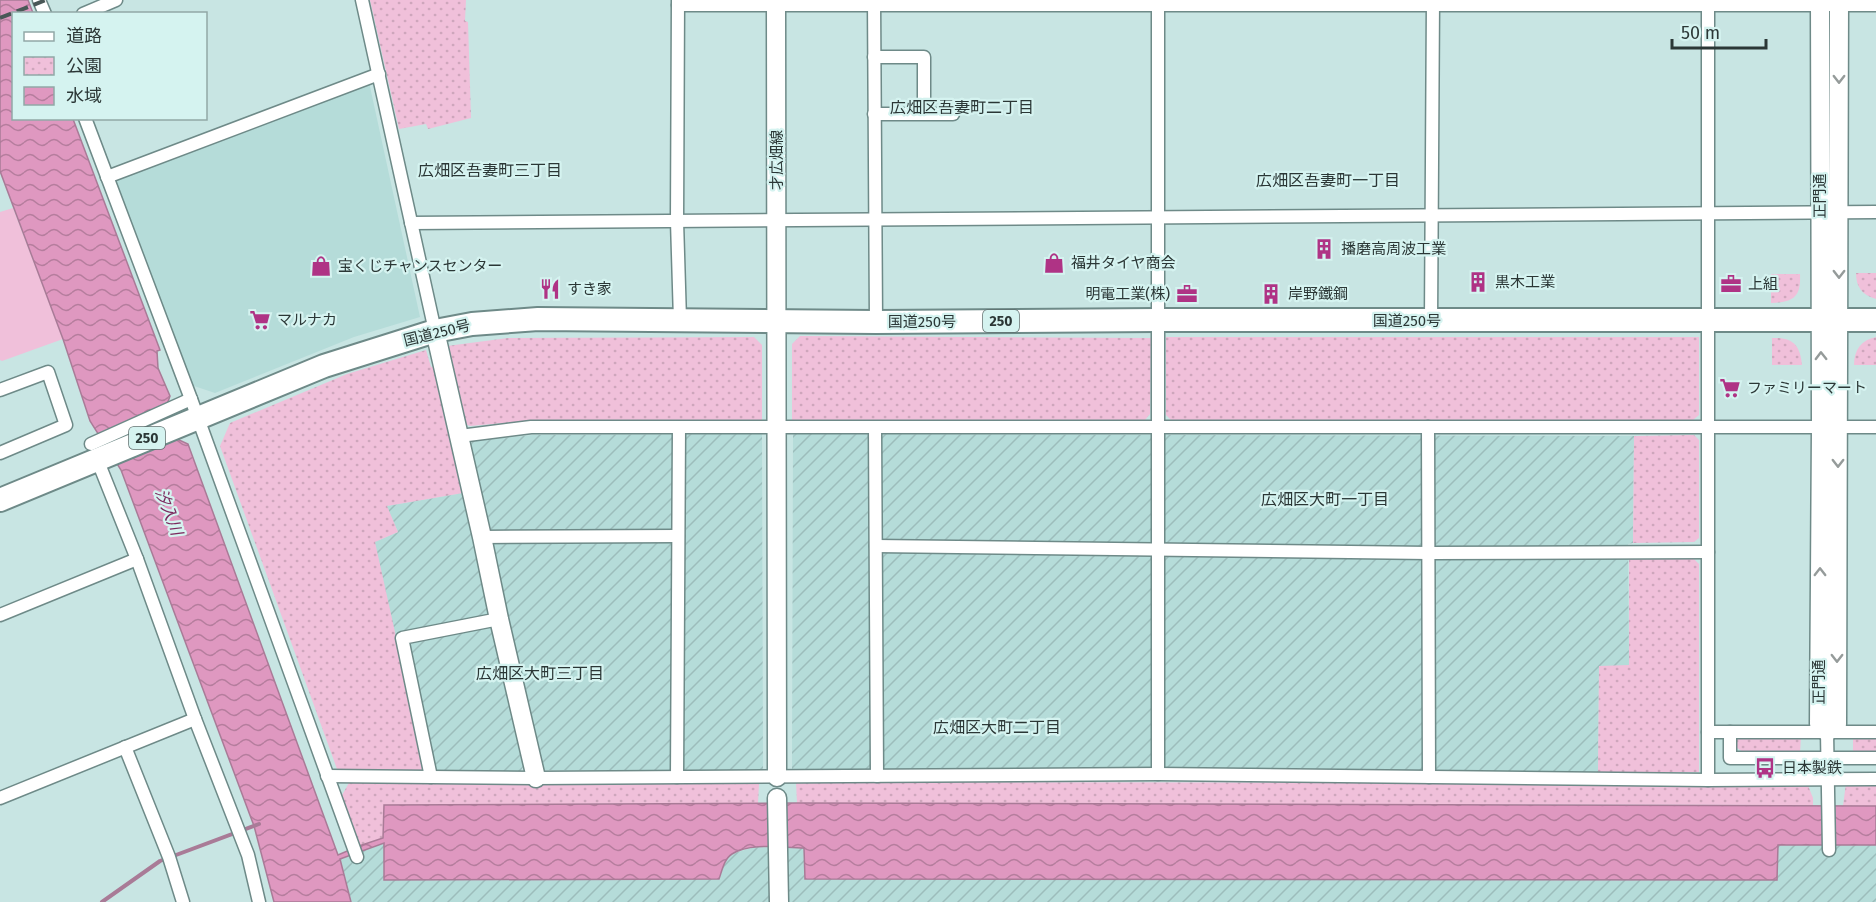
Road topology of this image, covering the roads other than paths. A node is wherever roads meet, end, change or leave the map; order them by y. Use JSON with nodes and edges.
{"nodes":[{"id":1,"x":116,"y":0,"type":"edge"},
{"id":2,"x":362,"y":0,"type":"edge"},
{"id":3,"x":678,"y":2,"type":"edge"},
{"id":4,"x":776,"y":2,"type":"edge"},
{"id":5,"x":874,"y":2,"type":"edge"},
{"id":6,"x":1158,"y":2,"type":"edge"},
{"id":7,"x":1433,"y":2,"type":"edge"},
{"id":8,"x":1587,"y":2,"type":"edge"},
{"id":9,"x":1708,"y":2,"type":"edge"},
{"id":10,"x":1820,"y":2,"type":"edge"},
{"id":11,"x":1839,"y":2,"type":"edge"},
{"id":12,"x":1876,"y":4,"type":"edge"},
{"id":13,"x":87,"y":12,"type":"edge"},
{"id":14,"x":874,"y":57,"type":"junction"},
{"id":15,"x":379,"y":74,"type":"junction"},
{"id":16,"x":924,"y":113,"type":"junction"},
{"id":17,"x":874,"y":114,"type":"junction"},
{"id":18,"x":952,"y":114,"type":"dead end"},
{"id":19,"x":86,"y":120,"type":"edge"},
{"id":20,"x":107,"y":177,"type":"junction"},
{"id":21,"x":1839,"y":212,"type":"junction"},
{"id":22,"x":1876,"y":212,"type":"edge"},
{"id":23,"x":1710,"y":213,"type":"junction"},
{"id":24,"x":1820,"y":213,"type":"junction"},
{"id":25,"x":1431,"y":216,"type":"junction"},
{"id":26,"x":1158,"y":218,"type":"junction"},
{"id":27,"x":777,"y":220,"type":"junction"},
{"id":28,"x":875,"y":220,"type":"junction"},
{"id":29,"x":677,"y":221,"type":"junction"},
{"id":30,"x":411,"y":223,"type":"junction"},
{"id":31,"x":680,"y":320,"type":"junction"},
{"id":32,"x":777,"y":320,"type":"junction"},
{"id":33,"x":1157,"y":320,"type":"junction"},
{"id":34,"x":1829,"y":320,"type":"junction"},
{"id":35,"x":1876,"y":320,"type":"edge"},
{"id":36,"x":1431,"y":321,"type":"junction"},
{"id":37,"x":1708,"y":321,"type":"junction"},
{"id":38,"x":876,"y":322,"type":"junction"},
{"id":39,"x":435,"y":331,"type":"junction"},
{"id":40,"x":0,"y":390,"type":"edge"},
{"id":41,"x":195,"y":408,"type":"junction"},
{"id":42,"x":1157,"y":426,"type":"junction"},
{"id":43,"x":1428,"y":427,"type":"junction"},
{"id":44,"x":1708,"y":427,"type":"junction"},
{"id":45,"x":1830,"y":427,"type":"junction"},
{"id":46,"x":679,"y":428,"type":"junction"},
{"id":47,"x":777,"y":428,"type":"junction"},
{"id":48,"x":874,"y":428,"type":"junction"},
{"id":49,"x":1876,"y":428,"type":"edge"},
{"id":50,"x":460,"y":436,"type":"junction"},
{"id":51,"x":94,"y":452,"type":"junction"},
{"id":52,"x":0,"y":453,"type":"edge"},
{"id":53,"x":0,"y":500,"type":"edge"},
{"id":54,"x":678,"y":536,"type":"junction"},
{"id":55,"x":482,"y":537,"type":"junction"},
{"id":56,"x":876,"y":546,"type":"junction"},
{"id":57,"x":1158,"y":551,"type":"junction"},
{"id":58,"x":1708,"y":552,"type":"junction"},
{"id":59,"x":1429,"y":553,"type":"junction"},
{"id":60,"x":137,"y":559,"type":"junction"},
{"id":61,"x":0,"y":615,"type":"edge"},
{"id":62,"x":499,"y":619,"type":"junction"},
{"id":63,"x":195,"y":719,"type":"junction"},
{"id":64,"x":1708,"y":732,"type":"junction"},
{"id":65,"x":1730,"y":732,"type":"junction"},
{"id":66,"x":1827,"y":732,"type":"junction"},
{"id":67,"x":1876,"y":732,"type":"edge"},
{"id":68,"x":125,"y":747,"type":"junction"},
{"id":69,"x":1827,"y":758,"type":"junction"},
{"id":70,"x":1876,"y":758,"type":"edge"},
{"id":71,"x":1158,"y":774,"type":"junction"},
{"id":72,"x":327,"y":776,"type":"junction"},
{"id":73,"x":877,"y":776,"type":"junction"},
{"id":74,"x":431,"y":777,"type":"junction"},
{"id":75,"x":677,"y":777,"type":"junction"},
{"id":76,"x":777,"y":777,"type":"junction"},
{"id":77,"x":1430,"y":777,"type":"junction"},
{"id":78,"x":536,"y":778,"type":"junction"},
{"id":79,"x":1827,"y":778,"type":"junction"},
{"id":80,"x":1876,"y":779,"type":"edge"},
{"id":81,"x":1708,"y":780,"type":"junction"},
{"id":82,"x":0,"y":798,"type":"edge"},
{"id":83,"x":777,"y":798,"type":"joint"},
{"id":84,"x":1828,"y":850,"type":"dead end"},
{"id":85,"x":355,"y":852,"type":"dead end"},
{"id":86,"x":183,"y":902,"type":"edge"},
{"id":87,"x":259,"y":902,"type":"edge"},
{"id":88,"x":779,"y":902,"type":"edge"}],
"edges":[{"from":1,"to":13,"type":"street"},
{"from":2,"to":15,"type":"street"},
{"from":3,"to":4,"type":"street"},
{"from":3,"to":29,"type":"street"},
{"from":4,"to":5,"type":"street"},
{"from":4,"to":27,"type":"street","name":"才広畑線"},
{"from":5,"to":6,"type":"street"},
{"from":5,"to":14,"type":"street"},
{"from":6,"to":7,"type":"street"},
{"from":6,"to":26,"type":"street"},
{"from":7,"to":8,"type":"street"},
{"from":7,"to":25,"type":"street"},
{"from":8,"to":9,"type":"street"},
{"from":9,"to":10,"type":"street"},
{"from":9,"to":23,"type":"street"},
{"from":10,"to":11,"type":"street"},
{"from":10,"to":24,"type":"street","name":"正門通"},
{"from":11,"to":12,"type":"street"},
{"from":11,"to":21,"type":"street","name":"正門通","one_way":true},
{"from":14,"to":16,"type":"street"},
{"from":14,"to":17,"type":"street"},
{"from":15,"to":20,"type":"street"},
{"from":15,"to":30,"type":"street"},
{"from":16,"to":17,"type":"street"},
{"from":16,"to":18,"type":"street"},
{"from":17,"to":28,"type":"street"},
{"from":19,"to":20,"type":"street"},
{"from":20,"to":41,"type":"street"},
{"from":21,"to":22,"type":"street"},
{"from":21,"to":24,"type":"street"},
{"from":21,"to":34,"type":"street","name":"正門通","one_way":true},
{"from":23,"to":24,"type":"street"},
{"from":23,"to":25,"type":"street"},
{"from":23,"to":37,"type":"street"},
{"from":24,"to":34,"type":"street","name":"正門通"},
{"from":25,"to":26,"type":"street"},
{"from":25,"to":36,"type":"street"},
{"from":26,"to":28,"type":"street"},
{"from":26,"to":33,"type":"street"},
{"from":27,"to":28,"type":"street"},
{"from":27,"to":29,"type":"street"},
{"from":27,"to":32,"type":"street","name":"才広畑線"},
{"from":28,"to":38,"type":"street"},
{"from":29,"to":30,"type":"street"},
{"from":29,"to":31,"type":"street"},
{"from":30,"to":39,"type":"street"},
{"from":31,"to":32,"type":"highway","name":"国道250号","number":"250"},
{"from":31,"to":39,"type":"highway","name":"国道250号","number":"250"},
{"from":32,"to":38,"type":"highway","name":"国道250号","number":"250"},
{"from":32,"to":47,"type":"street","name":"才広畑線"},
{"from":33,"to":36,"type":"highway","name":"国道250号","number":"250"},
{"from":33,"to":38,"type":"highway","name":"国道250号","number":"250"},
{"from":33,"to":42,"type":"street"},
{"from":34,"to":35,"type":"highway","name":"国道250号","number":"250"},
{"from":34,"to":37,"type":"highway","name":"国道250号","number":"250"},
{"from":34,"to":45,"type":"street","name":"正門通"},
{"from":36,"to":37,"type":"highway","name":"国道250号","number":"250"},
{"from":37,"to":44,"type":"street"},
{"from":39,"to":41,"type":"highway","name":"国道250号","number":"250"},
{"from":39,"to":50,"type":"street"},
{"from":40,"to":52,"type":"street"},
{"from":41,"to":51,"type":"highway","name":"国道250号","number":"250"},
{"from":41,"to":72,"type":"street"},
{"from":42,"to":43,"type":"street"},
{"from":42,"to":48,"type":"street"},
{"from":42,"to":57,"type":"street"},
{"from":43,"to":44,"type":"street"},
{"from":43,"to":59,"type":"street"},
{"from":44,"to":45,"type":"street"},
{"from":44,"to":58,"type":"street"},
{"from":45,"to":49,"type":"street"},
{"from":45,"to":66,"type":"street","name":"正門通"},
{"from":46,"to":47,"type":"street"},
{"from":46,"to":50,"type":"street"},
{"from":46,"to":54,"type":"street"},
{"from":47,"to":48,"type":"street"},
{"from":47,"to":76,"type":"street","name":"才広畑線"},
{"from":48,"to":56,"type":"street"},
{"from":50,"to":55,"type":"street"},
{"from":51,"to":53,"type":"highway","name":"国道250号","number":"250"},
{"from":51,"to":60,"type":"street"},
{"from":54,"to":55,"type":"street"},
{"from":54,"to":75,"type":"street"},
{"from":55,"to":62,"type":"street"},
{"from":56,"to":57,"type":"street"},
{"from":56,"to":73,"type":"street"},
{"from":57,"to":59,"type":"street"},
{"from":57,"to":71,"type":"street"},
{"from":58,"to":59,"type":"street"},
{"from":58,"to":64,"type":"street"},
{"from":59,"to":77,"type":"street"},
{"from":60,"to":61,"type":"street"},
{"from":60,"to":63,"type":"street"},
{"from":62,"to":74,"type":"street"},
{"from":62,"to":78,"type":"street"},
{"from":63,"to":68,"type":"street"},
{"from":63,"to":87,"type":"street"},
{"from":64,"to":65,"type":"street"},
{"from":64,"to":81,"type":"street"},
{"from":65,"to":66,"type":"street"},
{"from":65,"to":69,"type":"street"},
{"from":66,"to":67,"type":"street"},
{"from":66,"to":69,"type":"street"},
{"from":68,"to":82,"type":"street"},
{"from":68,"to":86,"type":"street"},
{"from":69,"to":70,"type":"street"},
{"from":69,"to":79,"type":"street"},
{"from":71,"to":73,"type":"street"},
{"from":71,"to":77,"type":"street"},
{"from":72,"to":74,"type":"street"},
{"from":72,"to":85,"type":"street"},
{"from":73,"to":76,"type":"street"},
{"from":74,"to":78,"type":"street"},
{"from":75,"to":76,"type":"street"},
{"from":75,"to":78,"type":"street"},
{"from":76,"to":83,"type":"street"},
{"from":77,"to":81,"type":"street"},
{"from":79,"to":80,"type":"street"},
{"from":79,"to":81,"type":"street"},
{"from":79,"to":84,"type":"street"},
{"from":83,"to":88,"type":"street"}]}
